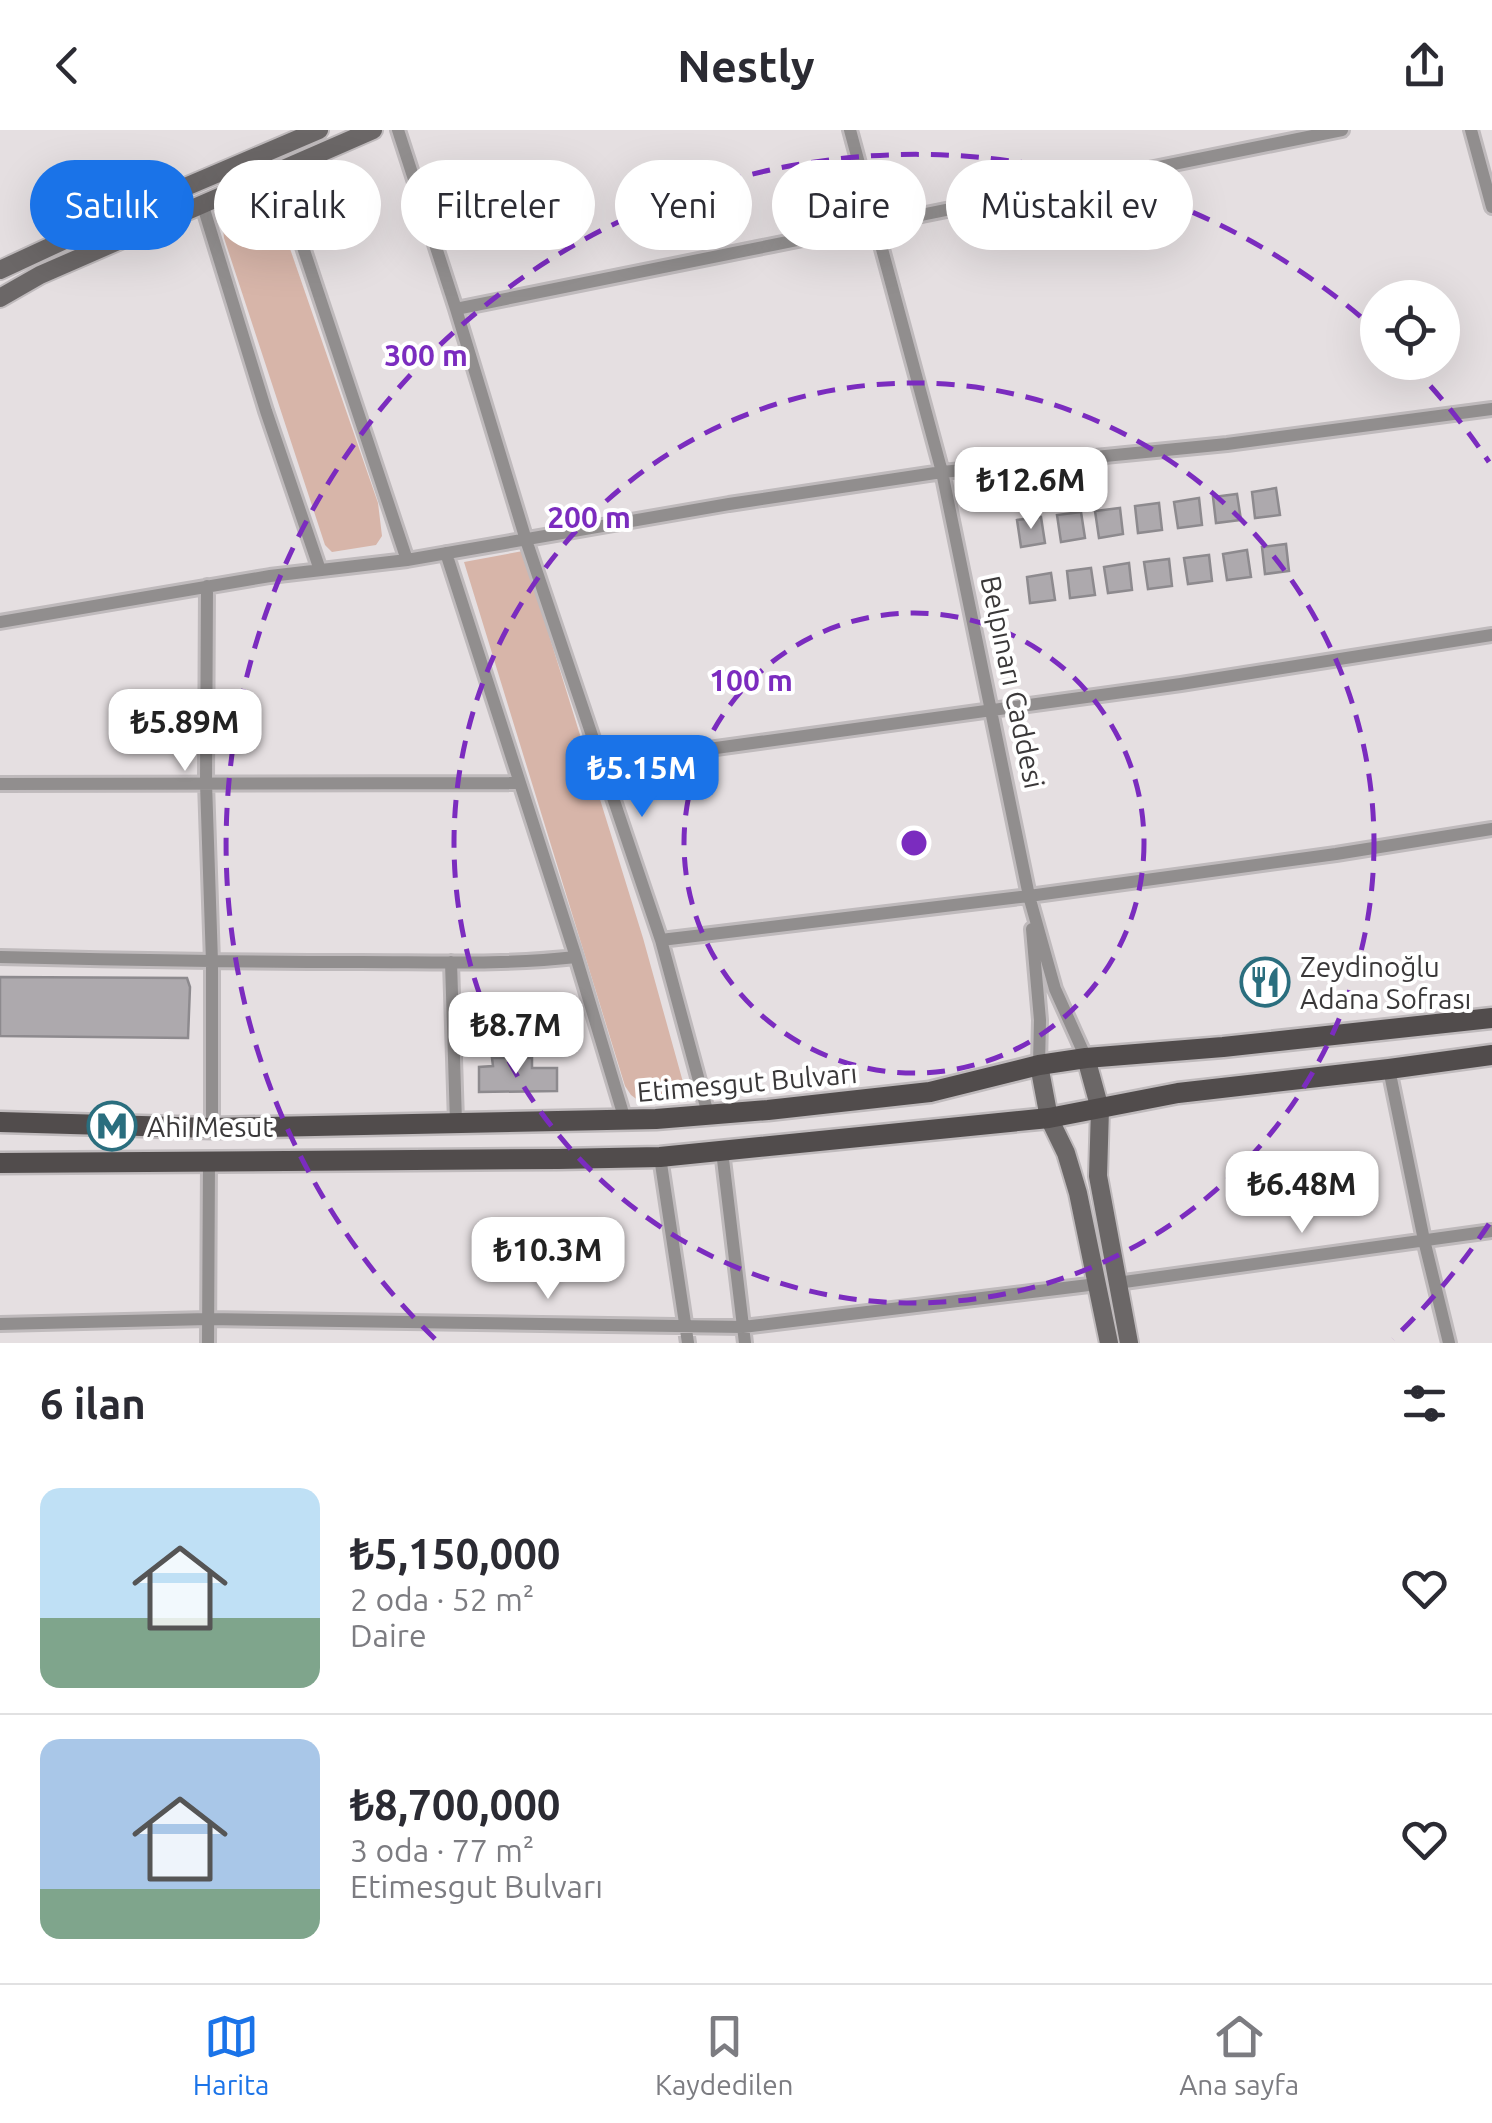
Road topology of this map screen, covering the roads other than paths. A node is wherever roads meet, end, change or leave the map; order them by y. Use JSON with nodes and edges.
{"nodes":[{"id":1,"x":320,"y":130,"type":"edge"},
{"id":2,"x":374,"y":130,"type":"edge"},
{"id":3,"x":398,"y":130,"type":"edge"},
{"id":4,"x":850,"y":130,"type":"edge"},
{"id":5,"x":1342,"y":130,"type":"edge"},
{"id":6,"x":1471,"y":130,"type":"edge"},
{"id":7,"x":305,"y":160,"type":"edge"},
{"id":8,"x":858,"y":160,"type":"edge"},
{"id":9,"x":214,"y":201,"type":"edge"},
{"id":10,"x":202,"y":206,"type":"junction"},
{"id":11,"x":1492,"y":207,"type":"edge"},
{"id":12,"x":926,"y":215,"type":"edge"},
{"id":13,"x":772,"y":246,"type":"edge"},
{"id":14,"x":304,"y":250,"type":"edge"},
{"id":15,"x":883,"y":250,"type":"edge"},
{"id":16,"x":0,"y":270,"type":"edge"},
{"id":17,"x":0,"y":298,"type":"edge"},
{"id":18,"x":456,"y":309,"type":"junction"},
{"id":19,"x":1492,"y":409,"type":"edge"},
{"id":20,"x":942,"y":472,"type":"junction"},
{"id":21,"x":526,"y":540,"type":"junction"},
{"id":22,"x":446,"y":553,"type":"junction"},
{"id":23,"x":407,"y":560,"type":"junction"},
{"id":24,"x":320,"y":570,"type":"junction"},
{"id":25,"x":207,"y":586,"type":"junction"},
{"id":26,"x":0,"y":622,"type":"edge"},
{"id":27,"x":1492,"y":635,"type":"edge"},
{"id":28,"x":991,"y":711,"type":"junction"},
{"id":29,"x":600,"y":764,"type":"junction"},
{"id":30,"x":206,"y":783,"type":"junction"},
{"id":31,"x":520,"y":783,"type":"junction"},
{"id":32,"x":0,"y":784,"type":"edge"},
{"id":33,"x":1492,"y":829,"type":"edge"},
{"id":34,"x":1029,"y":896,"type":"junction"},
{"id":35,"x":661,"y":940,"type":"junction"},
{"id":36,"x":576,"y":957,"type":"junction"},
{"id":37,"x":0,"y":958,"type":"edge"},
{"id":38,"x":212,"y":962,"type":"junction"},
{"id":39,"x":451,"y":962,"type":"junction"},
{"id":40,"x":1492,"y":1018,"type":"edge"},
{"id":41,"x":1492,"y":1055,"type":"edge"},
{"id":42,"x":1086,"y":1058,"type":"junction"},
{"id":43,"x":1039,"y":1064,"type":"junction"},
{"id":44,"x":1390,"y":1069,"type":"junction"},
{"id":45,"x":1100,"y":1109,"type":"junction"},
{"id":46,"x":708,"y":1114,"type":"junction"},
{"id":47,"x":1050,"y":1118,"type":"junction"},
{"id":48,"x":625,"y":1120,"type":"junction"},
{"id":49,"x":0,"y":1122,"type":"edge"},
{"id":50,"x":456,"y":1122,"type":"junction"},
{"id":51,"x":212,"y":1128,"type":"junction"},
{"id":52,"x":722,"y":1150,"type":"junction"},
{"id":53,"x":660,"y":1156,"type":"junction"},
{"id":54,"x":210,"y":1160,"type":"junction"},
{"id":55,"x":0,"y":1164,"type":"edge"},
{"id":56,"x":1492,"y":1231,"type":"edge"},
{"id":57,"x":1424,"y":1240,"type":"junction"},
{"id":58,"x":1118,"y":1283,"type":"junction"},
{"id":59,"x":1096,"y":1284,"type":"junction"},
{"id":60,"x":208,"y":1319,"type":"junction"},
{"id":61,"x":0,"y":1324,"type":"edge"},
{"id":62,"x":685,"y":1326,"type":"junction"},
{"id":63,"x":744,"y":1328,"type":"junction"},
{"id":64,"x":208,"y":1343,"type":"edge"},
{"id":65,"x":688,"y":1343,"type":"edge"},
{"id":66,"x":745,"y":1343,"type":"edge"},
{"id":67,"x":1109,"y":1343,"type":"edge"},
{"id":68,"x":1129,"y":1343,"type":"edge"},
{"id":69,"x":1448,"y":1343,"type":"edge"}],
"edges":[{"from":1,"to":16,"type":"main road"},
{"from":2,"to":7,"type":"main road"},
{"from":3,"to":18,"type":"street"},
{"from":4,"to":8,"type":"street","name":"Belpınarı Caddesi"},
{"from":5,"to":12,"type":"street"},
{"from":6,"to":11,"type":"street"},
{"from":9,"to":10,"type":"main road"},
{"from":10,"to":17,"type":"main road"},
{"from":10,"to":24,"type":"street"},
{"from":13,"to":18,"type":"street"},
{"from":14,"to":23,"type":"street"},
{"from":15,"to":20,"type":"street","name":"Belpınarı Caddesi"},
{"from":18,"to":21,"type":"street"},
{"from":19,"to":20,"type":"street"},
{"from":20,"to":21,"type":"street"},
{"from":20,"to":28,"type":"street","name":"Belpınarı Caddesi"},
{"from":21,"to":22,"type":"street"},
{"from":21,"to":29,"type":"street"},
{"from":22,"to":23,"type":"street"},
{"from":22,"to":31,"type":"street"},
{"from":23,"to":24,"type":"street"},
{"from":24,"to":25,"type":"street"},
{"from":25,"to":26,"type":"street"},
{"from":25,"to":30,"type":"street"},
{"from":27,"to":28,"type":"street"},
{"from":28,"to":29,"type":"street"},
{"from":28,"to":34,"type":"street","name":"Belpınarı Caddesi"},
{"from":29,"to":35,"type":"street"},
{"from":30,"to":31,"type":"street"},
{"from":30,"to":32,"type":"street"},
{"from":30,"to":38,"type":"street"},
{"from":31,"to":36,"type":"street"},
{"from":33,"to":34,"type":"street"},
{"from":34,"to":35,"type":"street"},
{"from":34,"to":42,"type":"street","name":"Belpınarı Caddesi"},
{"from":34,"to":43,"type":"street","name":"Belpınarı Caddesi"},
{"from":35,"to":46,"type":"street"},
{"from":36,"to":39,"type":"street"},
{"from":36,"to":48,"type":"street"},
{"from":37,"to":38,"type":"street"},
{"from":38,"to":39,"type":"street"},
{"from":38,"to":51,"type":"street"},
{"from":39,"to":50,"type":"street"},
{"from":40,"to":42,"type":"main road","name":"Etimesgut Bulvarı"},
{"from":41,"to":44,"type":"main road"},
{"from":42,"to":43,"type":"main road","name":"Etimesgut Bulvarı"},
{"from":42,"to":45,"type":"main road","name":"Belpınarı Caddesi"},
{"from":43,"to":46,"type":"main road","name":"Etimesgut Bulvarı"},
{"from":43,"to":47,"type":"main road","name":"Belpınarı Caddesi"},
{"from":44,"to":45,"type":"main road"},
{"from":44,"to":57,"type":"street"},
{"from":45,"to":47,"type":"main road"},
{"from":45,"to":58,"type":"main road","name":"Belpınarı Caddesi"},
{"from":46,"to":48,"type":"main road","name":"Etimesgut Bulvarı"},
{"from":47,"to":52,"type":"main road"},
{"from":47,"to":59,"type":"main road","name":"Belpınarı Caddesi"},
{"from":48,"to":50,"type":"main road","name":"Etimesgut Bulvarı"},
{"from":49,"to":51,"type":"main road","name":"Etimesgut Bulvarı"},
{"from":50,"to":51,"type":"main road","name":"Etimesgut Bulvarı"},
{"from":52,"to":53,"type":"main road"},
{"from":52,"to":63,"type":"street"},
{"from":53,"to":54,"type":"main road"},
{"from":53,"to":62,"type":"street"},
{"from":54,"to":55,"type":"main road"},
{"from":54,"to":60,"type":"street"},
{"from":56,"to":57,"type":"street"},
{"from":57,"to":58,"type":"street"},
{"from":57,"to":69,"type":"street"},
{"from":58,"to":68,"type":"main road","name":"Belpınarı Caddesi"},
{"from":59,"to":63,"type":"street"},
{"from":59,"to":67,"type":"main road","name":"Belpınarı Caddesi"},
{"from":60,"to":61,"type":"street"},
{"from":60,"to":62,"type":"street"},
{"from":60,"to":64,"type":"street"},
{"from":62,"to":63,"type":"street"},
{"from":62,"to":65,"type":"street"},
{"from":63,"to":66,"type":"street"}]}
